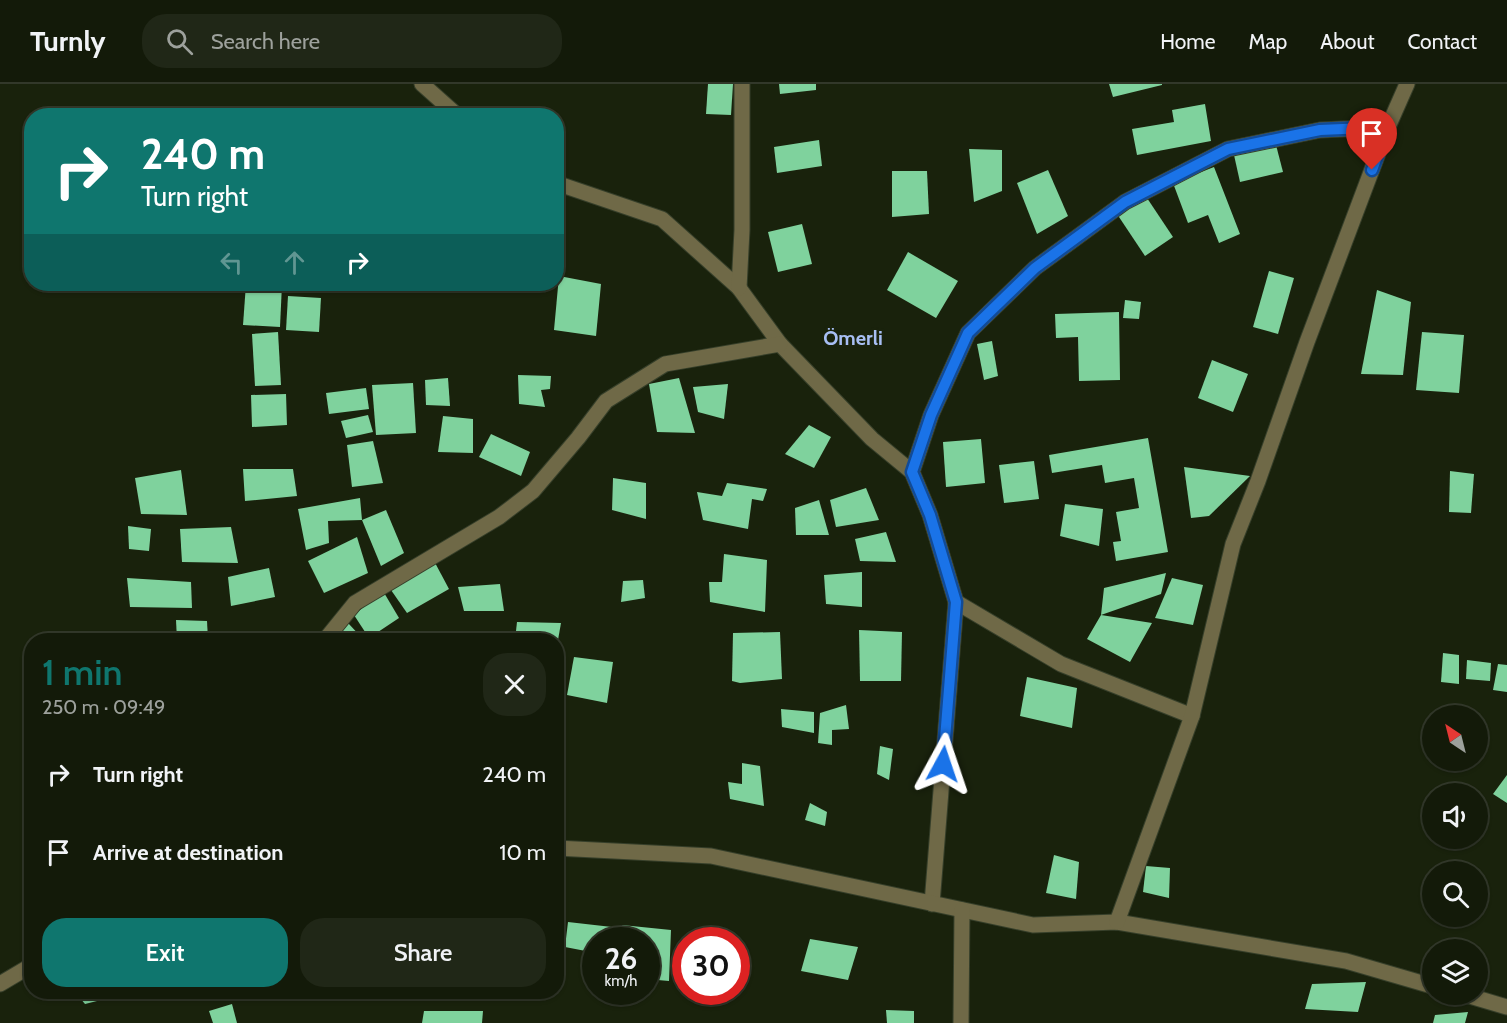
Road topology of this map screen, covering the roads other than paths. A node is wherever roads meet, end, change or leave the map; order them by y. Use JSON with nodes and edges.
{"nodes":[{"id":1,"x":422,"y":84,"type":"edge"},
{"id":2,"x":742,"y":84,"type":"edge"},
{"id":3,"x":1407,"y":84,"type":"edge"},
{"id":4,"x":449,"y":108,"type":"edge"},
{"id":5,"x":1388,"y":127,"type":"junction"},
{"id":6,"x":564,"y":186,"type":"edge"},
{"id":7,"x":739,"y":288,"type":"junction"},
{"id":8,"x":780,"y":344,"type":"junction"},
{"id":9,"x":912,"y":472,"type":"junction"},
{"id":10,"x":956,"y":602,"type":"junction"},
{"id":11,"x":331,"y":633,"type":"edge"},
{"id":12,"x":1192,"y":716,"type":"junction"},
{"id":13,"x":564,"y":848,"type":"edge"},
{"id":14,"x":932,"y":904,"type":"junction"},
{"id":15,"x":962,"y":910,"type":"junction"},
{"id":16,"x":1117,"y":922,"type":"junction"},
{"id":17,"x":24,"y":970,"type":"edge"},
{"id":18,"x":1422,"y":983,"type":"edge"},
{"id":19,"x":0,"y":984,"type":"edge"},
{"id":20,"x":1488,"y":1001,"type":"edge"},
{"id":21,"x":1507,"y":1007,"type":"edge"},
{"id":22,"x":961,"y":1023,"type":"edge"}],
"edges":[{"from":1,"to":4,"type":"street"},
{"from":2,"to":7,"type":"street"},
{"from":3,"to":5,"type":"street"},
{"from":5,"to":9,"type":"street"},
{"from":5,"to":12,"type":"street"},
{"from":6,"to":7,"type":"street"},
{"from":7,"to":8,"type":"street"},
{"from":8,"to":9,"type":"street"},
{"from":8,"to":11,"type":"street"},
{"from":9,"to":10,"type":"street"},
{"from":10,"to":12,"type":"street"},
{"from":10,"to":14,"type":"street"},
{"from":12,"to":16,"type":"street"},
{"from":13,"to":14,"type":"street"},
{"from":14,"to":15,"type":"street"},
{"from":15,"to":16,"type":"street"},
{"from":15,"to":22,"type":"street"},
{"from":16,"to":18,"type":"street"},
{"from":17,"to":19,"type":"street"},
{"from":20,"to":21,"type":"street"}]}
